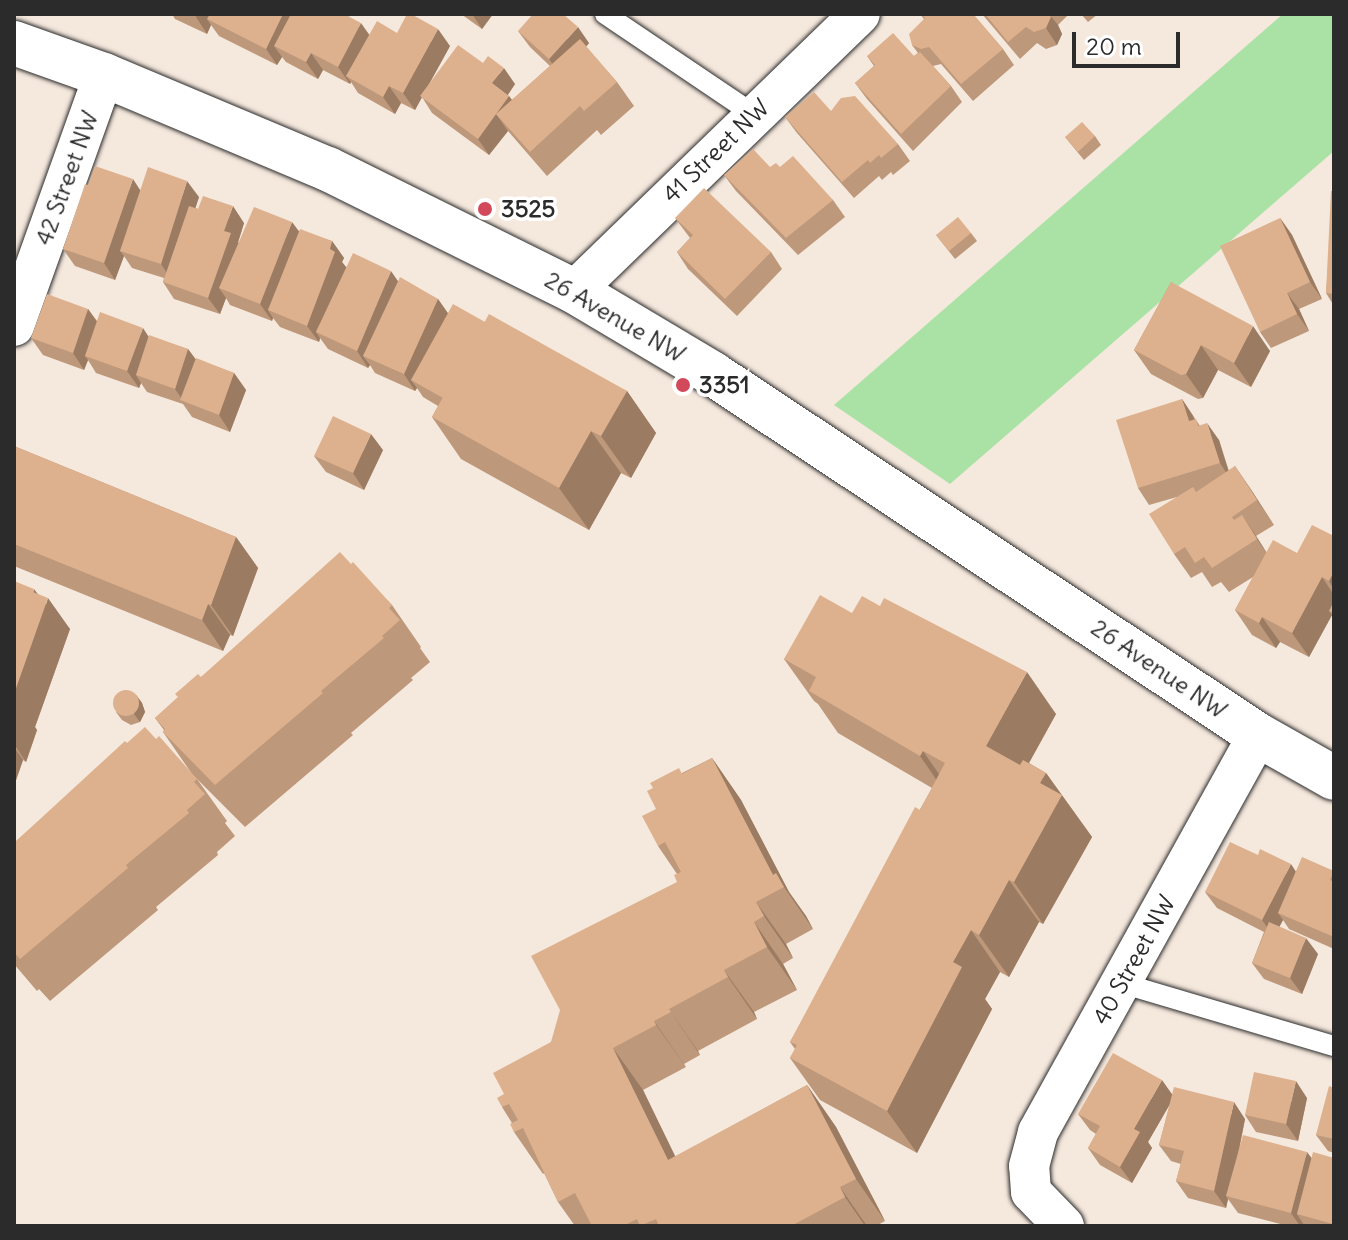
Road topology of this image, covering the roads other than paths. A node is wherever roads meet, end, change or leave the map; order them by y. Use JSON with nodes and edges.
{"nodes":[{"id":1,"x":605,"y":14,"type":"edge"},
{"id":2,"x":860,"y":14,"type":"edge"},
{"id":3,"x":14,"y":43,"type":"edge"},
{"id":4,"x":104,"y":75,"type":"junction"},
{"id":5,"x":753,"y":114,"type":"junction"},
{"id":6,"x":574,"y":291,"type":"junction"},
{"id":7,"x":14,"y":326,"type":"edge"},
{"id":8,"x":1258,"y":735,"type":"junction"},
{"id":9,"x":1334,"y":778,"type":"edge"},
{"id":10,"x":1121,"y":983,"type":"junction"},
{"id":11,"x":1334,"y":1046,"type":"edge"},
{"id":12,"x":1064,"y":1226,"type":"edge"}],
"edges":[{"from":1,"to":5,"type":"lane"},
{"from":2,"to":5,"type":"street","name":"41 Street NW"},
{"from":3,"to":4,"type":"street","name":"26 Avenue NW"},
{"from":4,"to":6,"type":"street","name":"26 Avenue NW"},
{"from":4,"to":7,"type":"street","name":"42 Street NW"},
{"from":5,"to":6,"type":"street","name":"41 Street NW"},
{"from":6,"to":8,"type":"street","name":"26 Avenue NW"},
{"from":8,"to":9,"type":"street","name":"26 Avenue NW"},
{"from":8,"to":10,"type":"street","name":"40 Street NW"},
{"from":10,"to":11,"type":"lane"},
{"from":10,"to":12,"type":"street","name":"40 Street NW"}]}
